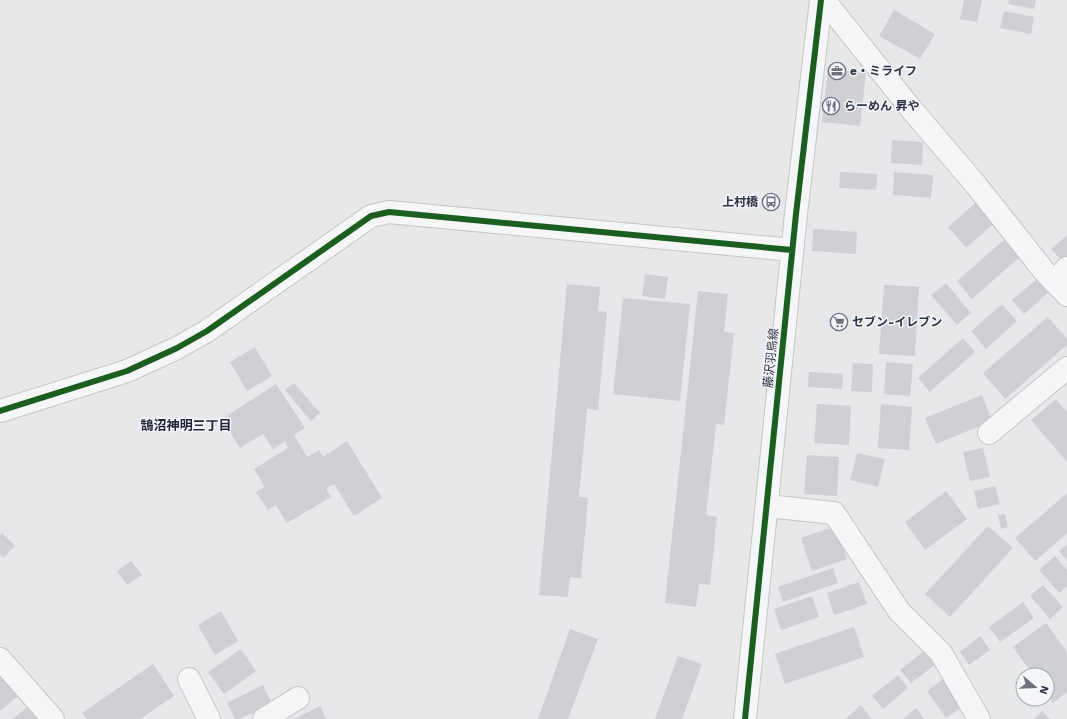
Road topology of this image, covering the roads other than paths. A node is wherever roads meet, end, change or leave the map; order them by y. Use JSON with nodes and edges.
{"nodes":[{"id":1,"x":821,"y":0,"type":"edge"},
{"id":2,"x":824,"y":0,"type":"edge"},
{"id":3,"x":792,"y":250,"type":"junction"},
{"id":4,"x":1063,"y":282,"type":"edge"},
{"id":5,"x":1067,"y":368,"type":"edge"},
{"id":6,"x":0,"y":411,"type":"edge"},
{"id":7,"x":990,"y":433,"type":"dead end"},
{"id":8,"x":767,"y":506,"type":"junction"},
{"id":9,"x":0,"y":659,"type":"edge"},
{"id":10,"x":189,"y":679,"type":"dead end"},
{"id":11,"x":298,"y":698,"type":"dead end"},
{"id":12,"x":53,"y":719,"type":"edge"},
{"id":13,"x":209,"y":719,"type":"edge"},
{"id":14,"x":264,"y":719,"type":"edge"},
{"id":15,"x":745,"y":719,"type":"edge"},
{"id":16,"x":979,"y":719,"type":"edge"}],
"edges":[{"from":1,"to":3,"type":"street","name":"藤沢羽鳥線"},
{"from":2,"to":4,"type":"street"},
{"from":3,"to":6,"type":"street"},
{"from":3,"to":8,"type":"street","name":"藤沢羽鳥線"},
{"from":5,"to":7,"type":"street"},
{"from":8,"to":15,"type":"street","name":"藤沢羽鳥線"},
{"from":8,"to":16,"type":"street"},
{"from":9,"to":12,"type":"street"},
{"from":10,"to":13,"type":"street"},
{"from":11,"to":14,"type":"street"}]}
